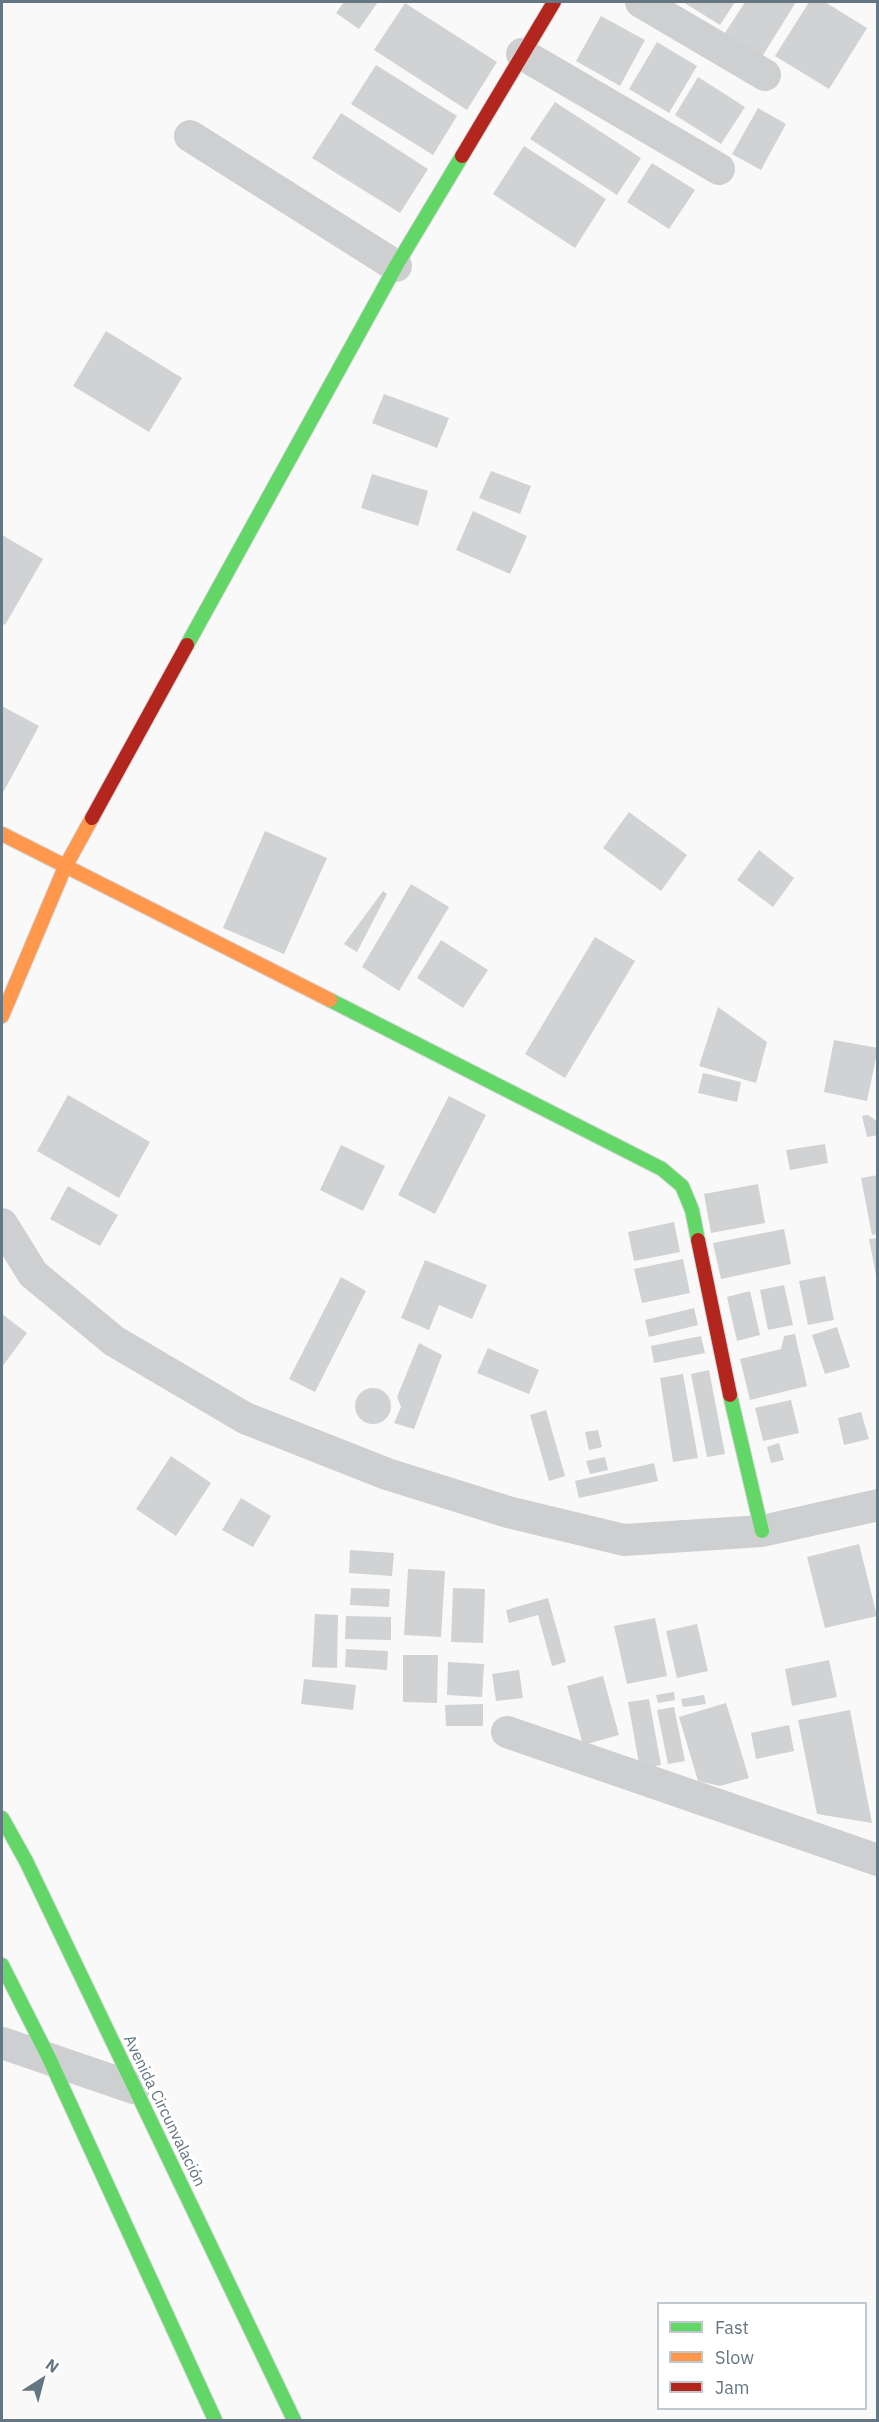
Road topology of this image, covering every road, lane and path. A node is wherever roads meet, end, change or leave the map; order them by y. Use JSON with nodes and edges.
{"nodes":[{"id":1,"x":554,"y":2,"type":"edge"},
{"id":2,"x":641,"y":2,"type":"edge"},
{"id":3,"x":522,"y":54,"type":"junction"},
{"id":4,"x":765,"y":75,"type":"dead end"},
{"id":5,"x":190,"y":136,"type":"dead end"},
{"id":6,"x":720,"y":169,"type":"dead end"},
{"id":7,"x":396,"y":266,"type":"junction"},
{"id":8,"x":2,"y":834,"type":"edge"},
{"id":9,"x":65,"y":867,"type":"junction"},
{"id":10,"x":2,"y":1016,"type":"edge"},
{"id":11,"x":2,"y":1224,"type":"edge"},
{"id":12,"x":878,"y":1505,"type":"edge"},
{"id":13,"x":762,"y":1531,"type":"junction"},
{"id":14,"x":507,"y":1732,"type":"dead end"},
{"id":15,"x":2,"y":1818,"type":"edge"},
{"id":16,"x":878,"y":1860,"type":"edge"},
{"id":17,"x":2,"y":1965,"type":"edge"},
{"id":18,"x":2,"y":2043,"type":"edge"},
{"id":19,"x":49,"y":2058,"type":"junction"},
{"id":20,"x":134,"y":2088,"type":"junction"},
{"id":21,"x":215,"y":2421,"type":"edge"},
{"id":22,"x":294,"y":2421,"type":"edge"}],
"edges":[{"from":1,"to":3,"type":"main road"},
{"from":2,"to":4,"type":"street"},
{"from":3,"to":6,"type":"street"},
{"from":3,"to":7,"type":"main road"},
{"from":5,"to":7,"type":"street"},
{"from":7,"to":9,"type":"main road"},
{"from":8,"to":9,"type":"main road"},
{"from":9,"to":10,"type":"main road"},
{"from":9,"to":13,"type":"main road"},
{"from":11,"to":13,"type":"street"},
{"from":12,"to":13,"type":"street"},
{"from":14,"to":16,"type":"street"},
{"from":15,"to":20,"type":"main road","name":"Avenida Circunvalación"},
{"from":17,"to":19,"type":"main road"},
{"from":18,"to":19,"type":"street"},
{"from":19,"to":20,"type":"street"},
{"from":19,"to":21,"type":"main road"},
{"from":20,"to":22,"type":"main road","name":"Avenida Circunvalación"}]}
